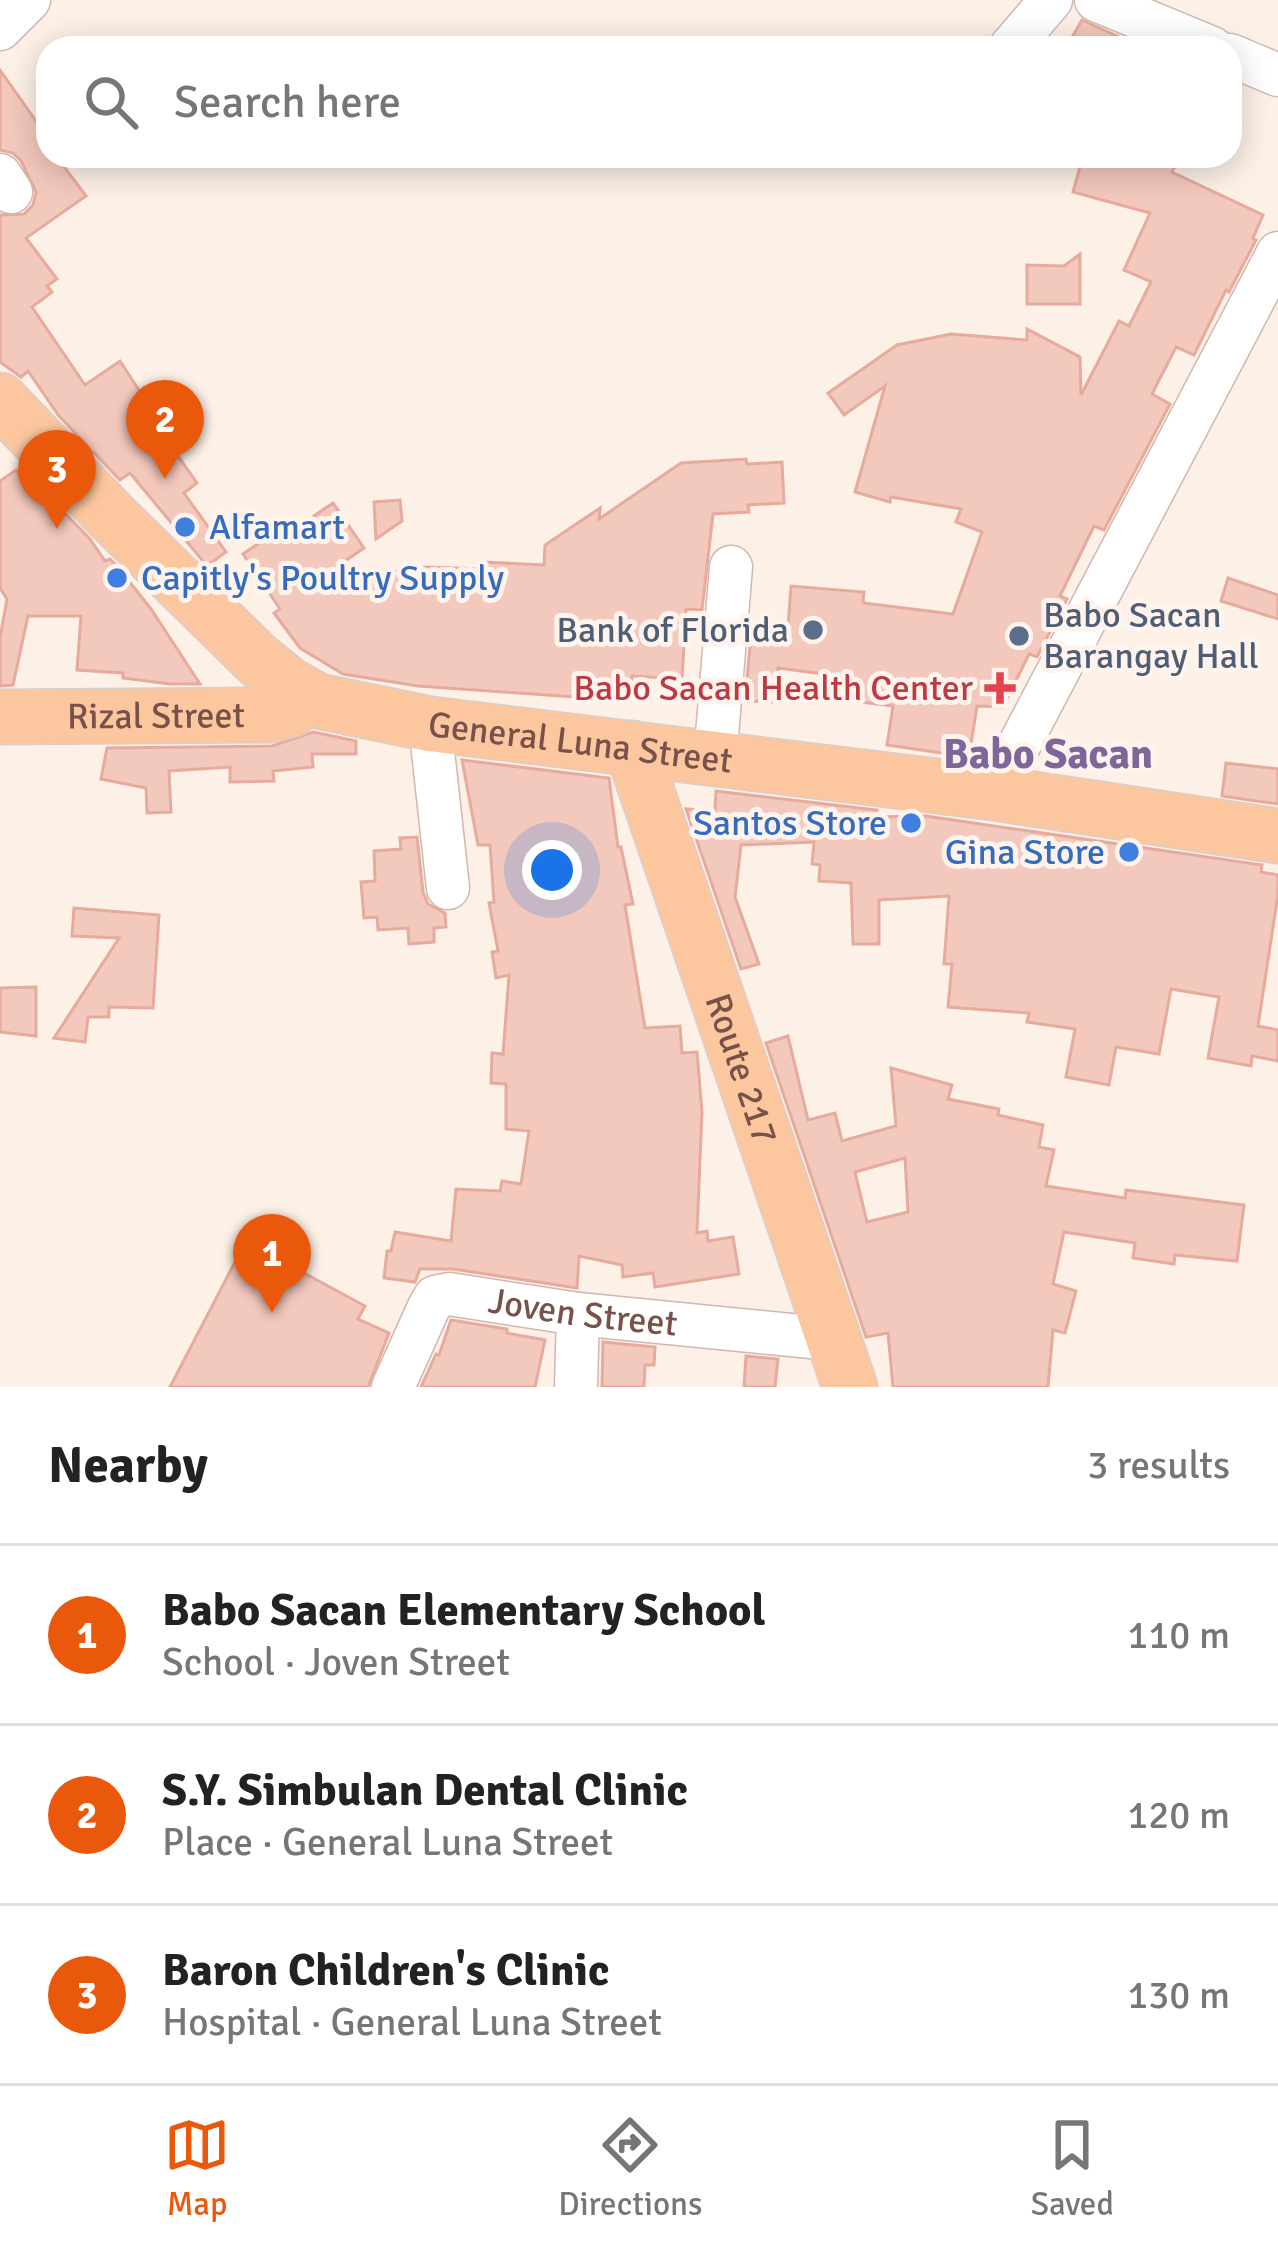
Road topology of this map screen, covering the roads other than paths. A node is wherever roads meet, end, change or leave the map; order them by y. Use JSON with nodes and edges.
{"nodes":[{"id":1,"x":29,"y":0,"type":"edge"},
{"id":2,"x":1051,"y":0,"type":"edge"},
{"id":3,"x":1096,"y":0,"type":"edge"},
{"id":4,"x":0,"y":29,"type":"edge"},
{"id":5,"x":1020,"y":36,"type":"edge"},
{"id":6,"x":1183,"y":36,"type":"edge"},
{"id":7,"x":1242,"y":60,"type":"edge"},
{"id":8,"x":1278,"y":75,"type":"edge"},
{"id":9,"x":1278,"y":253,"type":"edge"},
{"id":10,"x":0,"y":400,"type":"edge"},
{"id":11,"x":730,"y":567,"type":"dead end"},
{"id":12,"x":306,"y":696,"type":"junction"},
{"id":13,"x":0,"y":717,"type":"edge"},
{"id":14,"x":430,"y":724,"type":"junction"},
{"id":15,"x":632,"y":748,"type":"junction"},
{"id":16,"x":716,"y":759,"type":"junction"},
{"id":17,"x":994,"y":793,"type":"junction"},
{"id":18,"x":1278,"y":836,"type":"edge"},
{"id":19,"x":448,"y":887,"type":"dead end"},
{"id":20,"x":578,"y":1314,"type":"junction"},
{"id":21,"x":840,"y":1363,"type":"edge"},
{"id":22,"x":393,"y":1387,"type":"edge"},
{"id":23,"x":576,"y":1387,"type":"edge"}],
"edges":[{"from":1,"to":4,"type":"street"},
{"from":2,"to":5,"type":"street"},
{"from":3,"to":6,"type":"street"},
{"from":7,"to":8,"type":"street"},
{"from":9,"to":17,"type":"street"},
{"from":10,"to":12,"type":"main road","name":"General Luna Street"},
{"from":11,"to":16,"type":"street"},
{"from":12,"to":13,"type":"main road","name":"Rizal Street"},
{"from":12,"to":14,"type":"main road","name":"General Luna Street"},
{"from":14,"to":15,"type":"main road","name":"General Luna Street"},
{"from":14,"to":19,"type":"street"},
{"from":15,"to":16,"type":"main road","name":"General Luna Street"},
{"from":15,"to":21,"type":"main road","name":"Route 217"},
{"from":16,"to":17,"type":"main road","name":"General Luna Street"},
{"from":17,"to":18,"type":"main road","name":"General Luna Street"},
{"from":20,"to":21,"type":"street","name":"Joven Street"},
{"from":20,"to":22,"type":"street","name":"Joven Street"},
{"from":20,"to":23,"type":"street"}]}
